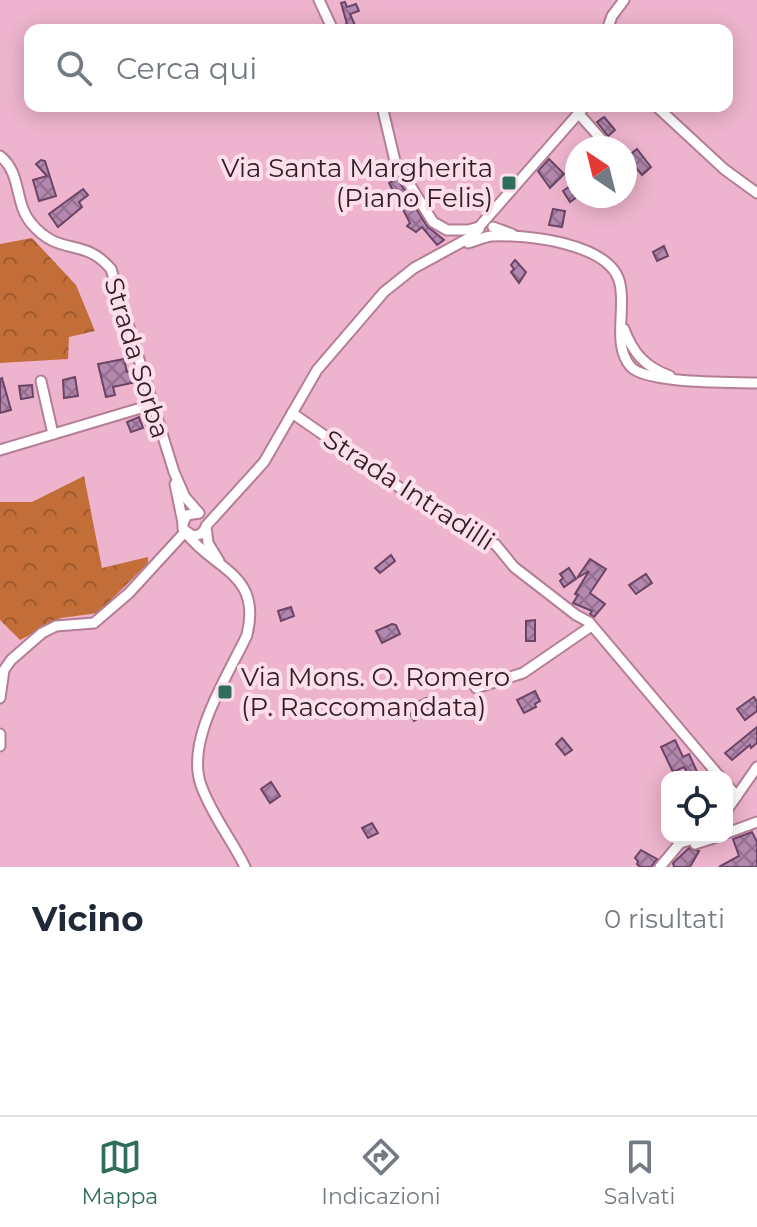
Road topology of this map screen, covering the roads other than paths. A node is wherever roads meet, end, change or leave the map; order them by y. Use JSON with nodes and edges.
{"nodes":[{"id":1,"x":319,"y":0,"type":"edge"},
{"id":2,"x":624,"y":0,"type":"edge"},
{"id":3,"x":330,"y":24,"type":"edge"},
{"id":4,"x":609,"y":24,"type":"edge"},
{"id":5,"x":383,"y":112,"type":"edge"},
{"id":6,"x":580,"y":112,"type":"edge"},
{"id":7,"x":583,"y":112,"type":"edge"},
{"id":8,"x":662,"y":112,"type":"edge"},
{"id":9,"x":600,"y":136,"type":"edge"},
{"id":10,"x":0,"y":156,"type":"edge"},
{"id":11,"x":757,"y":193,"type":"edge"},
{"id":12,"x":496,"y":208,"type":"junction"},
{"id":13,"x":479,"y":227,"type":"junction"},
{"id":14,"x":490,"y":231,"type":"junction"},
{"id":15,"x":449,"y":248,"type":"junction"},
{"id":16,"x":41,"y":381,"type":"dead end"},
{"id":17,"x":757,"y":383,"type":"edge"},
{"id":18,"x":151,"y":405,"type":"junction"},
{"id":19,"x":292,"y":413,"type":"junction"},
{"id":20,"x":53,"y":434,"type":"junction"},
{"id":21,"x":0,"y":450,"type":"edge"},
{"id":22,"x":174,"y":472,"type":"junction"},
{"id":23,"x":221,"y":507,"type":"junction"},
{"id":24,"x":200,"y":514,"type":"junction"},
{"id":25,"x":206,"y":527,"type":"junction"},
{"id":26,"x":185,"y":529,"type":"junction"},
{"id":27,"x":219,"y":561,"type":"junction"},
{"id":28,"x":590,"y":627,"type":"junction"},
{"id":29,"x":476,"y":688,"type":"dead end"},
{"id":30,"x":0,"y":698,"type":"edge"},
{"id":31,"x":0,"y":734,"type":"edge"},
{"id":32,"x":0,"y":746,"type":"edge"},
{"id":33,"x":757,"y":767,"type":"edge"},
{"id":34,"x":715,"y":771,"type":"edge"},
{"id":35,"x":733,"y":792,"type":"edge"},
{"id":36,"x":737,"y":796,"type":"junction"},
{"id":37,"x":733,"y":802,"type":"edge"},
{"id":38,"x":757,"y":822,"type":"edge"},
{"id":39,"x":733,"y":831,"type":"edge"},
{"id":40,"x":680,"y":843,"type":"edge"},
{"id":41,"x":697,"y":843,"type":"edge"},
{"id":42,"x":673,"y":850,"type":"junction"},
{"id":43,"x":245,"y":867,"type":"edge"},
{"id":44,"x":660,"y":867,"type":"edge"}],
"edges":[{"from":1,"to":3,"type":"street"},
{"from":2,"to":4,"type":"street"},
{"from":5,"to":13,"type":"street"},
{"from":6,"to":12,"type":"street"},
{"from":7,"to":9,"type":"street"},
{"from":8,"to":11,"type":"street"},
{"from":10,"to":18,"type":"street","name":"Strada Sorba"},
{"from":12,"to":13,"type":"street"},
{"from":12,"to":14,"type":"street"},
{"from":13,"to":14,"type":"street"},
{"from":13,"to":15,"type":"street"},
{"from":14,"to":15,"type":"street"},
{"from":14,"to":17,"type":"street"},
{"from":15,"to":19,"type":"street"},
{"from":16,"to":20,"type":"street"},
{"from":18,"to":20,"type":"street"},
{"from":18,"to":22,"type":"street","name":"Strada Sorba"},
{"from":19,"to":23,"type":"street"},
{"from":19,"to":28,"type":"street","name":"Strada Intradilli"},
{"from":20,"to":21,"type":"street"},
{"from":22,"to":24,"type":"street"},
{"from":22,"to":26,"type":"street"},
{"from":23,"to":24,"type":"street"},
{"from":23,"to":25,"type":"street"},
{"from":24,"to":25,"type":"street"},
{"from":24,"to":26,"type":"street"},
{"from":25,"to":26,"type":"street"},
{"from":25,"to":27,"type":"street"},
{"from":26,"to":27,"type":"street"},
{"from":26,"to":30,"type":"street"},
{"from":27,"to":43,"type":"street"},
{"from":28,"to":29,"type":"street"},
{"from":28,"to":34,"type":"street","name":"Strada Intradilli"},
{"from":31,"to":32,"type":"street"},
{"from":33,"to":36,"type":"street"},
{"from":35,"to":36,"type":"street"},
{"from":36,"to":37,"type":"street"},
{"from":38,"to":39,"type":"street"},
{"from":40,"to":42,"type":"street"},
{"from":41,"to":42,"type":"street"},
{"from":42,"to":44,"type":"street"}]}
